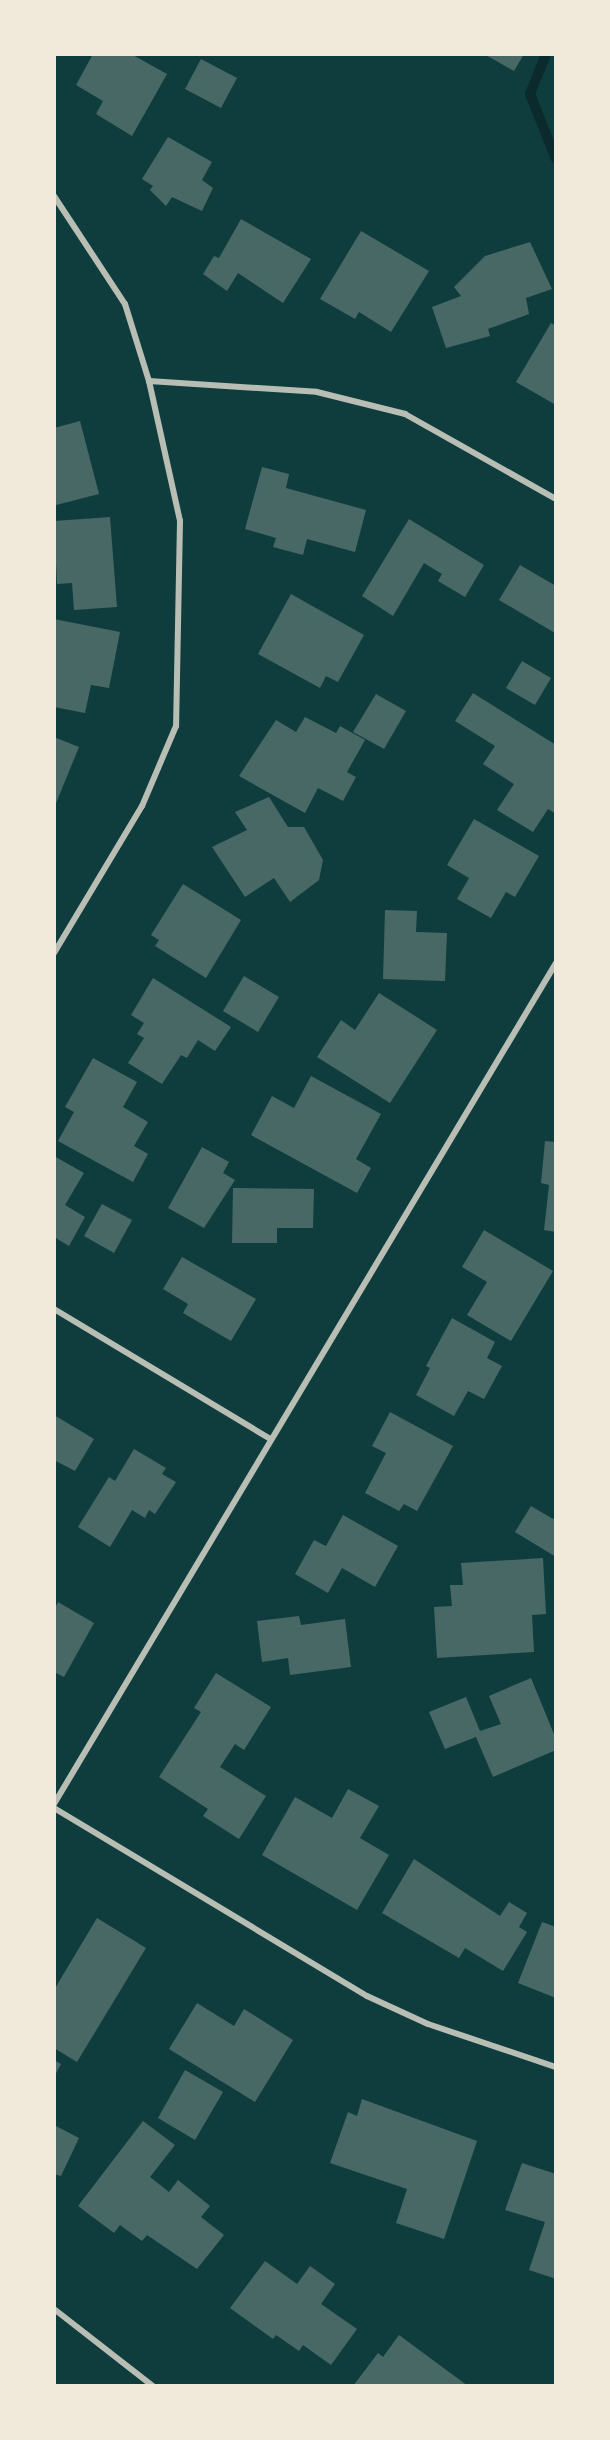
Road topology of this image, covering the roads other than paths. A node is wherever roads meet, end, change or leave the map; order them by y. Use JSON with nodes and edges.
{"nodes":[{"id":1,"x":54,"y":196,"type":"edge"},
{"id":2,"x":149,"y":381,"type":"junction"},
{"id":3,"x":556,"y":499,"type":"edge"},
{"id":4,"x":54,"y":953,"type":"edge"},
{"id":5,"x":556,"y":963,"type":"edge"},
{"id":6,"x":54,"y":1309,"type":"edge"},
{"id":7,"x":270,"y":1439,"type":"junction"},
{"id":8,"x":54,"y":1806,"type":"edge"},
{"id":9,"x":556,"y":2067,"type":"edge"},
{"id":10,"x":54,"y":2309,"type":"edge"},
{"id":11,"x":153,"y":2386,"type":"edge"}],
"edges":[{"from":1,"to":2,"type":"street"},
{"from":2,"to":3,"type":"street"},
{"from":2,"to":4,"type":"street"},
{"from":5,"to":7,"type":"street"},
{"from":6,"to":7,"type":"street"},
{"from":7,"to":8,"type":"street"},
{"from":8,"to":9,"type":"street"},
{"from":10,"to":11,"type":"street"}]}
